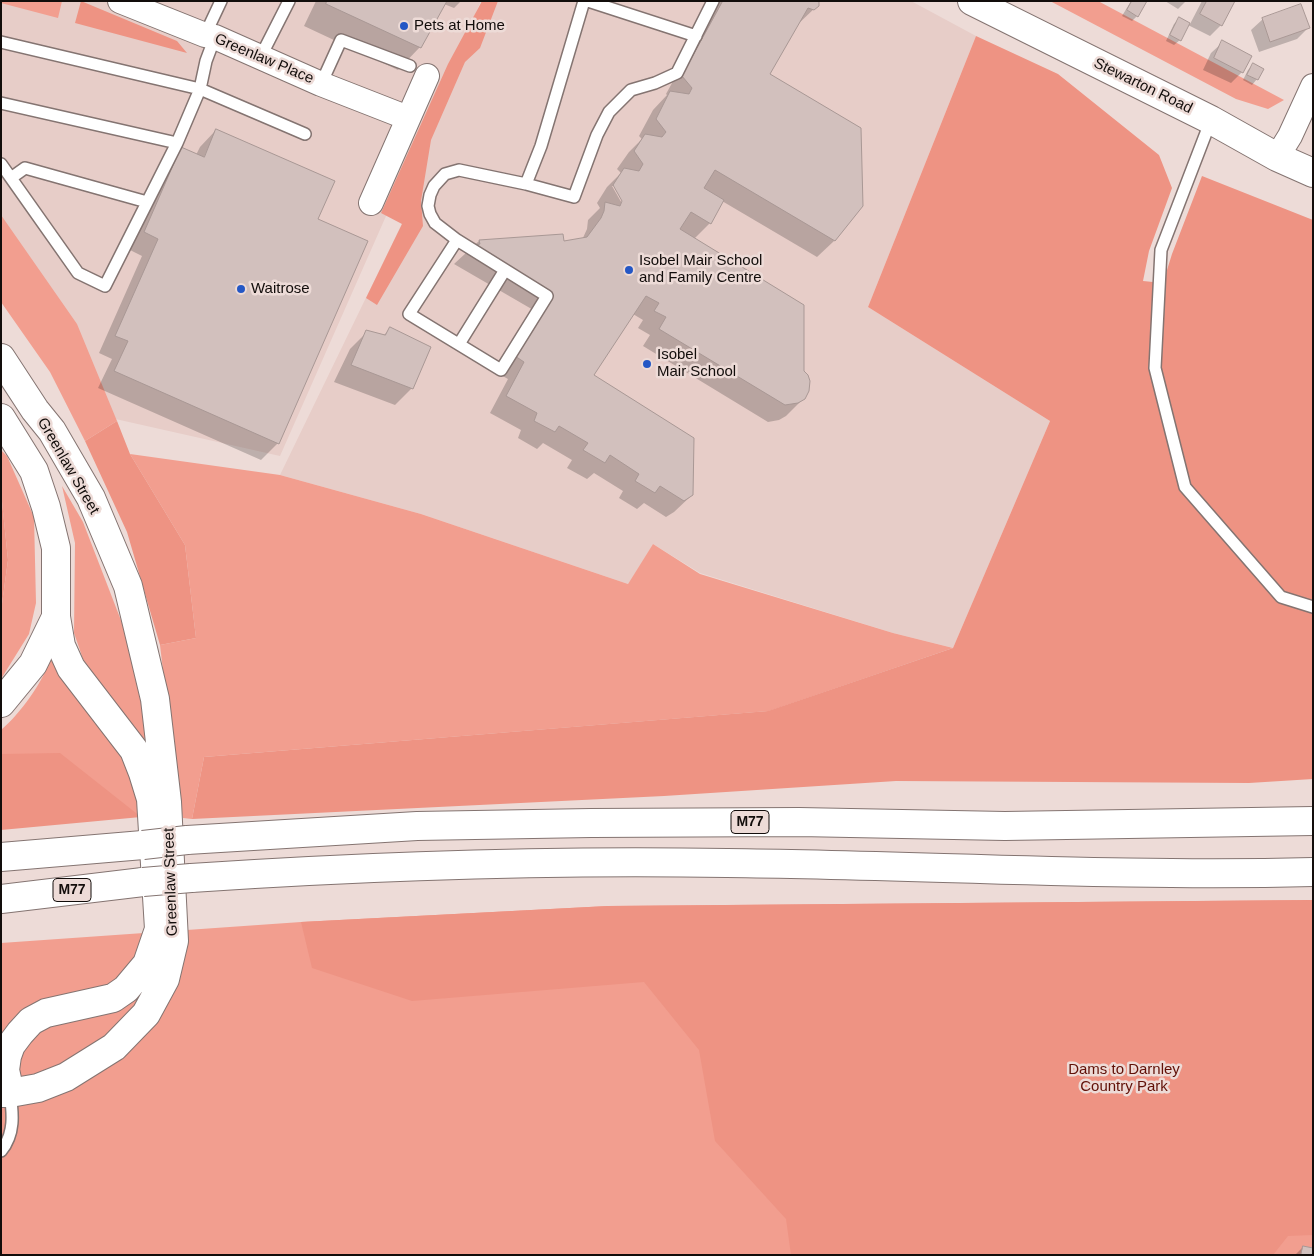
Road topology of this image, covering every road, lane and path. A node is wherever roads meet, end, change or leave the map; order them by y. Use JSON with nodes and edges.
{"nodes":[{"id":1,"x":120,"y":1,"type":"edge"},
{"id":2,"x":221,"y":1,"type":"edge"},
{"id":3,"x":289,"y":1,"type":"edge"},
{"id":4,"x":586,"y":1,"type":"edge"},
{"id":5,"x":713,"y":1,"type":"edge"},
{"id":6,"x":972,"y":1,"type":"edge"},
{"id":7,"x":152,"y":7,"type":"edge"},
{"id":8,"x":210,"y":36,"type":"junction"},
{"id":9,"x":696,"y":36,"type":"junction"},
{"id":10,"x":1,"y":42,"type":"edge"},
{"id":11,"x":260,"y":58,"type":"junction"},
{"id":12,"x":418,"y":71,"type":"joint"},
{"id":13,"x":321,"y":84,"type":"junction"},
{"id":14,"x":1313,"y":86,"type":"edge"},
{"id":15,"x":200,"y":89,"type":"junction"},
{"id":16,"x":1,"y":103,"type":"edge"},
{"id":17,"x":408,"y":118,"type":"junction"},
{"id":18,"x":1211,"y":120,"type":"junction"},
{"id":19,"x":306,"y":134,"type":"dead end"},
{"id":20,"x":177,"y":143,"type":"junction"},
{"id":21,"x":1277,"y":157,"type":"junction"},
{"id":22,"x":1,"y":164,"type":"edge"},
{"id":23,"x":1313,"y":173,"type":"edge"},
{"id":24,"x":11,"y":178,"type":"junction"},
{"id":25,"x":526,"y":184,"type":"junction"},
{"id":26,"x":147,"y":202,"type":"junction"},
{"id":27,"x":371,"y":203,"type":"dead end"},
{"id":28,"x":457,"y":240,"type":"junction"},
{"id":29,"x":505,"y":270,"type":"junction"},
{"id":30,"x":459,"y":344,"type":"junction"},
{"id":31,"x":1,"y":358,"type":"edge"},
{"id":32,"x":1,"y":418,"type":"edge"},
{"id":33,"x":1313,"y":607,"type":"edge"},
{"id":34,"x":56,"y":616,"type":"junction"},
{"id":35,"x":1,"y":703,"type":"edge"},
{"id":36,"x":1313,"y":821,"type":"edge"},
{"id":37,"x":1,"y":857,"type":"edge"},
{"id":38,"x":1313,"y":872,"type":"edge"},
{"id":39,"x":1,"y":899,"type":"edge"},
{"id":40,"x":5,"y":1093,"type":"edge"},
{"id":41,"x":1,"y":1151,"type":"edge"}],
"edges":[{"from":1,"to":7,"type":"street","name":"Greenlaw Place"},
{"from":2,"to":8,"type":"lane"},
{"from":3,"to":11,"type":"lane"},
{"from":4,"to":9,"type":"lane"},
{"from":4,"to":25,"type":"lane"},
{"from":5,"to":9,"type":"lane"},
{"from":6,"to":18,"type":"main road","name":"Stewarton Road"},
{"from":7,"to":8,"type":"street","name":"Greenlaw Place"},
{"from":8,"to":11,"type":"street","name":"Greenlaw Place"},
{"from":8,"to":15,"type":"lane"},
{"from":9,"to":25,"type":"lane"},
{"from":10,"to":15,"type":"lane"},
{"from":11,"to":13,"type":"street","name":"Greenlaw Place"},
{"from":12,"to":13,"type":"lane"},
{"from":12,"to":17,"type":"street"},
{"from":13,"to":17,"type":"street","name":"Greenlaw Place"},
{"from":14,"to":21,"type":"street"},
{"from":15,"to":19,"type":"lane"},
{"from":15,"to":20,"type":"lane"},
{"from":16,"to":20,"type":"lane"},
{"from":17,"to":27,"type":"street"},
{"from":18,"to":21,"type":"main road","name":"Stewarton Road"},
{"from":18,"to":33,"type":"lane"},
{"from":20,"to":26,"type":"lane"},
{"from":21,"to":23,"type":"main road","name":"Stewarton Road"},
{"from":22,"to":24,"type":"lane"},
{"from":24,"to":26,"type":"lane"},
{"from":24,"to":26,"type":"lane"},
{"from":25,"to":28,"type":"lane"},
{"from":28,"to":29,"type":"lane"},
{"from":28,"to":30,"type":"lane"},
{"from":29,"to":30,"type":"lane"},
{"from":29,"to":30,"type":"lane"},
{"from":31,"to":40,"type":"main road","name":"Greenlaw Street"},
{"from":32,"to":34,"type":"main road","name":"Greenlaw Street"},
{"from":34,"to":35,"type":"main road"},
{"from":34,"to":40,"type":"main road","name":"Greenlaw Street"},
{"from":36,"to":37,"type":"main road","number":"M77","bridge":true},
{"from":38,"to":39,"type":"main road","number":"M77","bridge":true},
{"from":40,"to":41,"type":"lane"}]}
